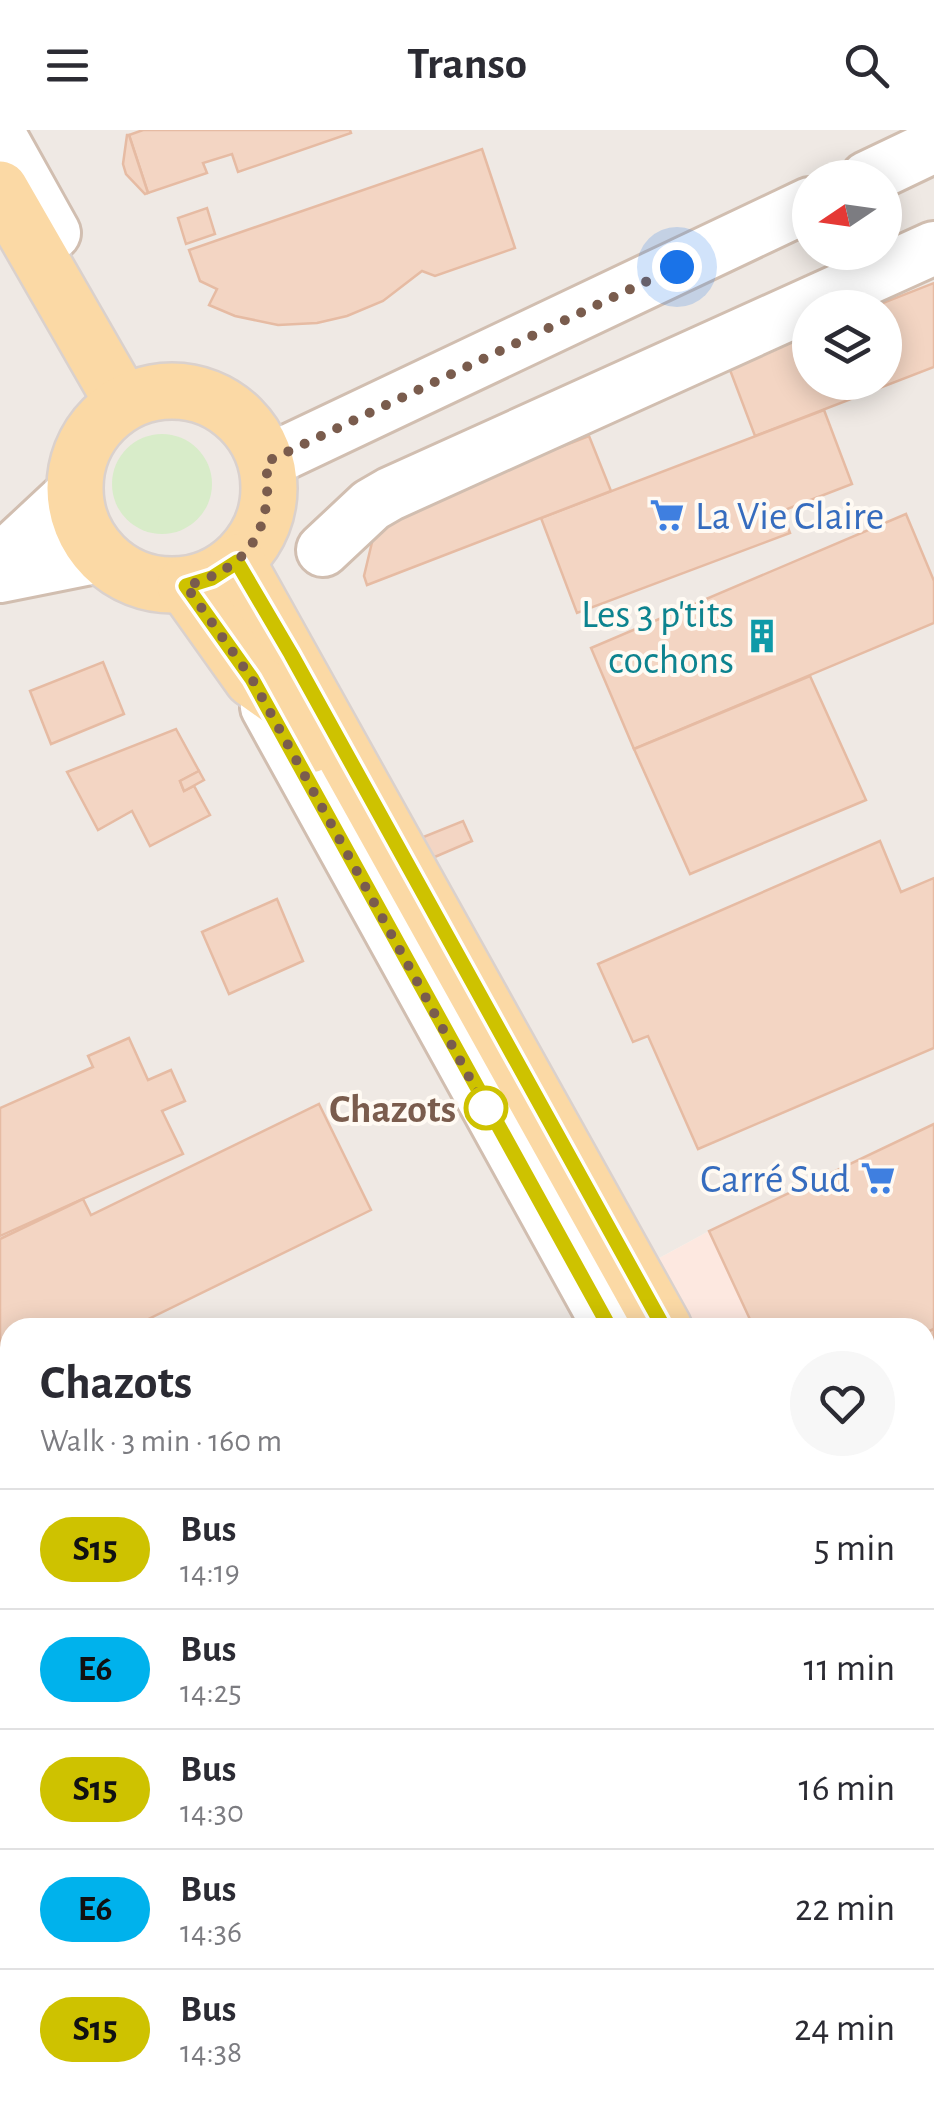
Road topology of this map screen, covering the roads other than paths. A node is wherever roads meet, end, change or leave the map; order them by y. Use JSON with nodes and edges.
{"nodes":[{"id":1,"x":0,"y":136,"type":"edge"},
{"id":2,"x":934,"y":146,"type":"edge"},
{"id":3,"x":902,"y":161,"type":"edge"},
{"id":4,"x":0,"y":189,"type":"edge"},
{"id":5,"x":792,"y":213,"type":"edge"},
{"id":6,"x":934,"y":248,"type":"edge"},
{"id":7,"x":66,"y":302,"type":"junction"},
{"id":8,"x":123,"y":403,"type":"junction"},
{"id":9,"x":266,"y":462,"type":"junction"},
{"id":10,"x":74,"y":492,"type":"junction"},
{"id":11,"x":323,"y":550,"type":"dead end"},
{"id":12,"x":100,"y":556,"type":"junction"},
{"id":13,"x":0,"y":561,"type":"edge"},
{"id":14,"x":237,"y":562,"type":"junction"},
{"id":15,"x":0,"y":576,"type":"edge"},
{"id":16,"x":186,"y":586,"type":"junction"},
{"id":17,"x":252,"y":679,"type":"junction"},
{"id":18,"x":604,"y":1318,"type":"edge"},
{"id":19,"x":631,"y":1318,"type":"edge"},
{"id":20,"x":658,"y":1318,"type":"edge"}],
"edges":[{"from":1,"to":7,"type":"street"},
{"from":2,"to":3,"type":"street"},
{"from":4,"to":7,"type":"main road"},
{"from":5,"to":9,"type":"street"},
{"from":6,"to":11,"type":"street"},
{"from":7,"to":8,"type":"main road"},
{"from":8,"to":9,"type":"main road"},
{"from":8,"to":10,"type":"main road"},
{"from":9,"to":14,"type":"main road"},
{"from":10,"to":12,"type":"main road"},
{"from":10,"to":13,"type":"street"},
{"from":12,"to":15,"type":"street"},
{"from":12,"to":16,"type":"main road"},
{"from":14,"to":16,"type":"main road"},
{"from":14,"to":20,"type":"main road"},
{"from":16,"to":17,"type":"main road"},
{"from":17,"to":18,"type":"street"},
{"from":17,"to":19,"type":"main road"}]}
